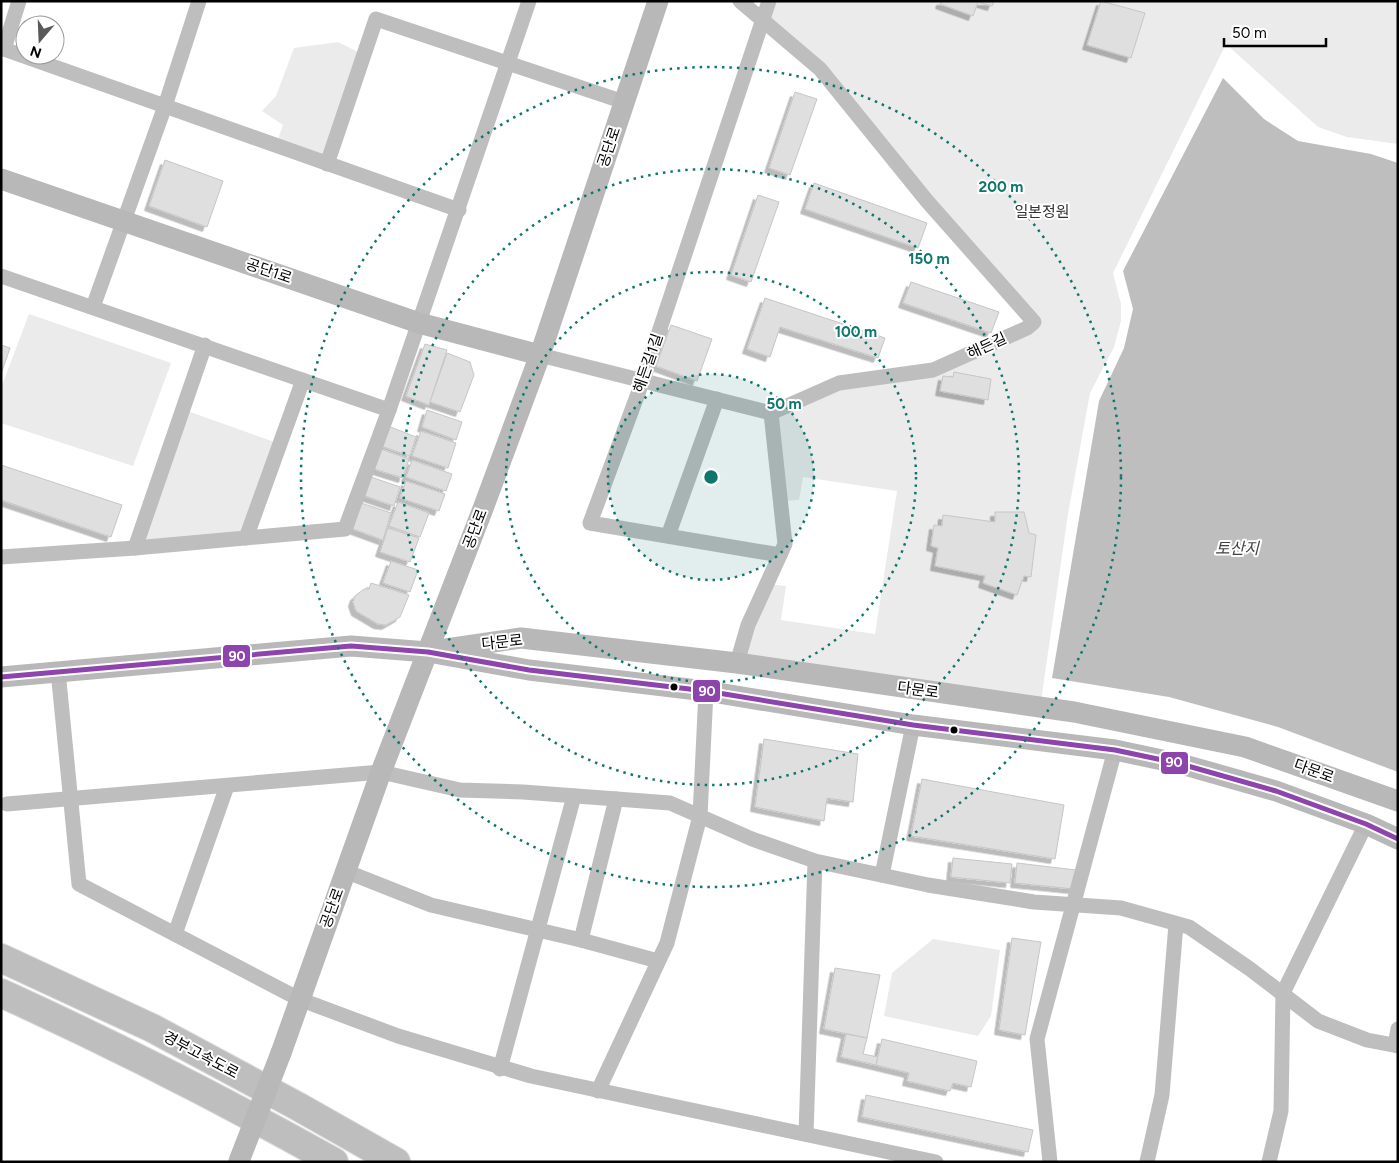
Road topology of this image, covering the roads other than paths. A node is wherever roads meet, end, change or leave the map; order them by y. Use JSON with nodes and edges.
{"nodes":[{"id":1,"x":19,"y":1,"type":"edge"},
{"id":2,"x":199,"y":1,"type":"edge"},
{"id":3,"x":529,"y":1,"type":"edge"},
{"id":4,"x":658,"y":1,"type":"edge"},
{"id":5,"x":740,"y":1,"type":"edge"},
{"id":6,"x":769,"y":1,"type":"edge"},
{"id":7,"x":762,"y":20,"type":"junction"},
{"id":8,"x":2,"y":48,"type":"edge"},
{"id":9,"x":507,"y":65,"type":"junction"},
{"id":10,"x":624,"y":102,"type":"junction"},
{"id":11,"x":166,"y":106,"type":"junction"},
{"id":12,"x":327,"y":164,"type":"junction"},
{"id":13,"x":1,"y":179,"type":"edge"},
{"id":14,"x":458,"y":210,"type":"junction"},
{"id":15,"x":124,"y":222,"type":"junction"},
{"id":16,"x":1,"y":276,"type":"edge"},
{"id":17,"x":92,"y":307,"type":"junction"},
{"id":18,"x":419,"y":323,"type":"junction"},
{"id":19,"x":205,"y":346,"type":"junction"},
{"id":20,"x":540,"y":355,"type":"junction"},
{"id":21,"x":303,"y":380,"type":"junction"},
{"id":22,"x":642,"y":380,"type":"junction"},
{"id":23,"x":717,"y":399,"type":"junction"},
{"id":24,"x":390,"y":410,"type":"junction"},
{"id":25,"x":771,"y":413,"type":"junction"},
{"id":26,"x":668,"y":536,"type":"junction"},
{"id":27,"x":246,"y":538,"type":"junction"},
{"id":28,"x":135,"y":548,"type":"junction"},
{"id":29,"x":780,"y":555,"type":"junction"},
{"id":30,"x":1,"y":557,"type":"edge"},
{"id":31,"x":428,"y":652,"type":"junction"},
{"id":32,"x":737,"y":663,"type":"junction"},
{"id":33,"x":58,"y":671,"type":"junction"},
{"id":34,"x":1,"y":676,"type":"edge"},
{"id":35,"x":706,"y":691,"type":"junction"},
{"id":36,"x":913,"y":725,"type":"junction"},
{"id":37,"x":1115,"y":750,"type":"junction"},
{"id":38,"x":381,"y":772,"type":"junction"},
{"id":39,"x":227,"y":786,"type":"junction"},
{"id":40,"x":574,"y":796,"type":"junction"},
{"id":41,"x":616,"y":799,"type":"junction"},
{"id":42,"x":71,"y":800,"type":"junction"},
{"id":43,"x":1398,"y":802,"type":"edge"},
{"id":44,"x":3,"y":807,"type":"edge"},
{"id":45,"x":700,"y":816,"type":"junction"},
{"id":46,"x":1366,"y":824,"type":"junction"},
{"id":47,"x":1398,"y":839,"type":"edge"},
{"id":48,"x":815,"y":861,"type":"junction"},
{"id":49,"x":345,"y":871,"type":"junction"},
{"id":50,"x":882,"y":875,"type":"junction"},
{"id":51,"x":1073,"y":905,"type":"junction"},
{"id":52,"x":1176,"y":924,"type":"junction"},
{"id":53,"x":538,"y":930,"type":"junction"},
{"id":54,"x":175,"y":934,"type":"junction"},
{"id":55,"x":582,"y":940,"type":"junction"},
{"id":56,"x":1,"y":958,"type":"edge"},
{"id":57,"x":658,"y":962,"type":"junction"},
{"id":58,"x":1,"y":993,"type":"edge"},
{"id":59,"x":1283,"y":993,"type":"junction"},
{"id":60,"x":299,"y":999,"type":"junction"},
{"id":61,"x":1398,"y":1029,"type":"edge"},
{"id":62,"x":1396,"y":1046,"type":"edge"},
{"id":63,"x":500,"y":1068,"type":"junction"},
{"id":64,"x":598,"y":1091,"type":"junction"},
{"id":65,"x":806,"y":1134,"type":"junction"},
{"id":66,"x":238,"y":1161,"type":"edge"},
{"id":67,"x":334,"y":1162,"type":"edge"},
{"id":68,"x":396,"y":1162,"type":"edge"},
{"id":69,"x":936,"y":1162,"type":"edge"},
{"id":70,"x":1050,"y":1162,"type":"edge"},
{"id":71,"x":1147,"y":1162,"type":"edge"},
{"id":72,"x":1269,"y":1162,"type":"edge"}],
"edges":[{"from":1,"to":8,"type":"street"},
{"from":2,"to":11,"type":"street"},
{"from":3,"to":9,"type":"street"},
{"from":4,"to":10,"type":"main road","name":"공단로"},
{"from":5,"to":7,"type":"street","name":"해든길"},
{"from":6,"to":7,"type":"street","name":"해든길1길"},
{"from":7,"to":22,"type":"street","name":"해든길1길"},
{"from":7,"to":25,"type":"street","name":"해든길"},
{"from":8,"to":11,"type":"street"},
{"from":9,"to":10,"type":"street"},
{"from":9,"to":12,"type":"street"},
{"from":9,"to":14,"type":"street"},
{"from":10,"to":20,"type":"main road","name":"공단로"},
{"from":11,"to":12,"type":"street"},
{"from":11,"to":15,"type":"street"},
{"from":12,"to":14,"type":"street"},
{"from":13,"to":15,"type":"main road","name":"공단1로"},
{"from":14,"to":18,"type":"street"},
{"from":15,"to":17,"type":"street"},
{"from":15,"to":18,"type":"main road","name":"공단1로"},
{"from":16,"to":17,"type":"street"},
{"from":17,"to":19,"type":"street"},
{"from":18,"to":20,"type":"main road","name":"공단1로"},
{"from":18,"to":24,"type":"street"},
{"from":19,"to":21,"type":"street"},
{"from":19,"to":28,"type":"street"},
{"from":20,"to":22,"type":"street"},
{"from":20,"to":31,"type":"main road","name":"공단로"},
{"from":21,"to":24,"type":"street"},
{"from":21,"to":27,"type":"street"},
{"from":22,"to":23,"type":"street"},
{"from":22,"to":26,"type":"street","name":"해든길1길"},
{"from":23,"to":25,"type":"street"},
{"from":23,"to":26,"type":"street"},
{"from":24,"to":27,"type":"street"},
{"from":25,"to":29,"type":"street"},
{"from":26,"to":29,"type":"street","name":"해든길1길"},
{"from":27,"to":28,"type":"street"},
{"from":28,"to":30,"type":"street"},
{"from":29,"to":32,"type":"street"},
{"from":31,"to":32,"type":"main road","name":"다문로"},
{"from":31,"to":33,"type":"main road","name":"다문로"},
{"from":31,"to":35,"type":"main road","name":"다문로"},
{"from":31,"to":38,"type":"main road","name":"공단로"},
{"from":32,"to":43,"type":"main road","name":"다문로"},
{"from":33,"to":34,"type":"main road","name":"다문로"},
{"from":33,"to":42,"type":"street"},
{"from":35,"to":36,"type":"main road","name":"다문로"},
{"from":35,"to":45,"type":"street"},
{"from":36,"to":37,"type":"main road","name":"다문로"},
{"from":36,"to":50,"type":"street"},
{"from":37,"to":46,"type":"main road","name":"다문로"},
{"from":37,"to":51,"type":"street"},
{"from":38,"to":39,"type":"street"},
{"from":38,"to":40,"type":"street"},
{"from":38,"to":49,"type":"main road","name":"공단로"},
{"from":39,"to":42,"type":"street"},
{"from":39,"to":54,"type":"street"},
{"from":40,"to":41,"type":"street"},
{"from":40,"to":53,"type":"street"},
{"from":41,"to":45,"type":"street"},
{"from":41,"to":55,"type":"street"},
{"from":42,"to":44,"type":"street"},
{"from":42,"to":54,"type":"street"},
{"from":45,"to":48,"type":"street"},
{"from":45,"to":57,"type":"street"},
{"from":46,"to":47,"type":"main road","name":"다문로"},
{"from":46,"to":59,"type":"street"},
{"from":48,"to":50,"type":"street"},
{"from":48,"to":65,"type":"street"},
{"from":49,"to":53,"type":"street"},
{"from":49,"to":60,"type":"main road","name":"공단로"},
{"from":50,"to":51,"type":"street"},
{"from":51,"to":52,"type":"street"},
{"from":51,"to":70,"type":"street"},
{"from":52,"to":59,"type":"street"},
{"from":52,"to":71,"type":"street"},
{"from":53,"to":55,"type":"street"},
{"from":53,"to":63,"type":"street"},
{"from":54,"to":60,"type":"street"},
{"from":55,"to":57,"type":"street"},
{"from":56,"to":68,"type":"highway","name":"경부고속도로"},
{"from":57,"to":64,"type":"street"},
{"from":58,"to":67,"type":"highway","name":"경부고속도로"},
{"from":59,"to":62,"type":"street"},
{"from":59,"to":72,"type":"street"},
{"from":60,"to":63,"type":"street"},
{"from":60,"to":66,"type":"main road","name":"공단로","bridge":true},
{"from":61,"to":62,"type":"street"},
{"from":63,"to":64,"type":"street"},
{"from":64,"to":65,"type":"street"},
{"from":65,"to":69,"type":"street"}]}
